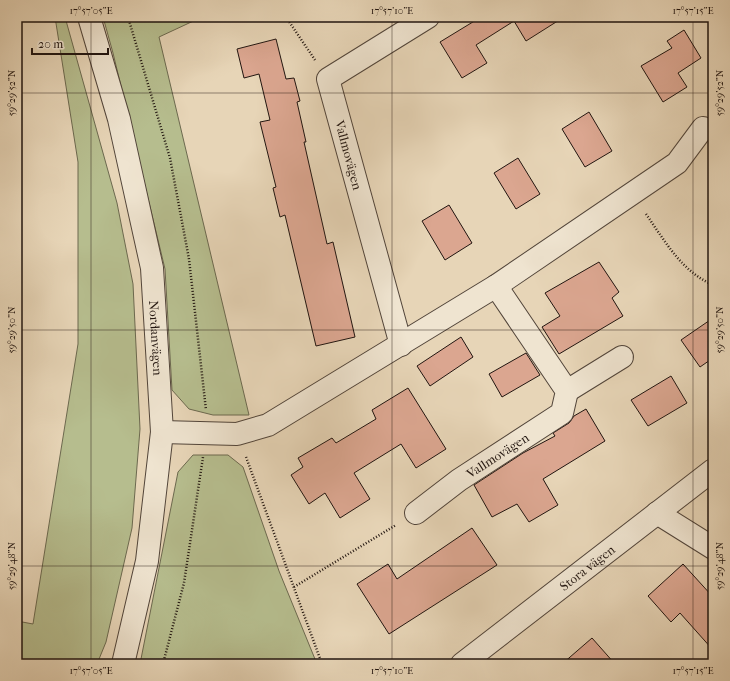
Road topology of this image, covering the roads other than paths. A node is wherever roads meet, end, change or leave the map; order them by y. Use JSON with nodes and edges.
{"nodes":[{"id":1,"x":89,"y":17,"type":"edge"},
{"id":2,"x":428,"y":17,"type":"edge"},
{"id":3,"x":703,"y":128,"type":"dead end"},
{"id":4,"x":496,"y":286,"type":"junction"},
{"id":5,"x":401,"y":345,"type":"junction"},
{"id":6,"x":622,"y":357,"type":"dead end"},
{"id":7,"x":567,"y":391,"type":"junction"},
{"id":8,"x":162,"y":432,"type":"junction"},
{"id":9,"x":713,"y":470,"type":"edge"},
{"id":10,"x":416,"y":513,"type":"road end"},
{"id":11,"x":657,"y":513,"type":"junction"},
{"id":12,"x":713,"y":548,"type":"edge"},
{"id":13,"x":123,"y":664,"type":"edge"},
{"id":14,"x":462,"y":664,"type":"edge"}],
"edges":[{"from":1,"to":8,"type":"street","name":"Nordanvägen"},
{"from":2,"to":5,"type":"street","name":"Vallmovägen"},
{"from":3,"to":4,"type":"street"},
{"from":4,"to":5,"type":"street"},
{"from":4,"to":7,"type":"street"},
{"from":5,"to":8,"type":"street"},
{"from":6,"to":7,"type":"street"},
{"from":7,"to":10,"type":"street","name":"Vallmovägen"},
{"from":8,"to":13,"type":"street","name":"Nordanvägen"},
{"from":9,"to":11,"type":"street","name":"Stora vägen"},
{"from":11,"to":12,"type":"street"},
{"from":11,"to":14,"type":"street","name":"Stora vägen"}]}
